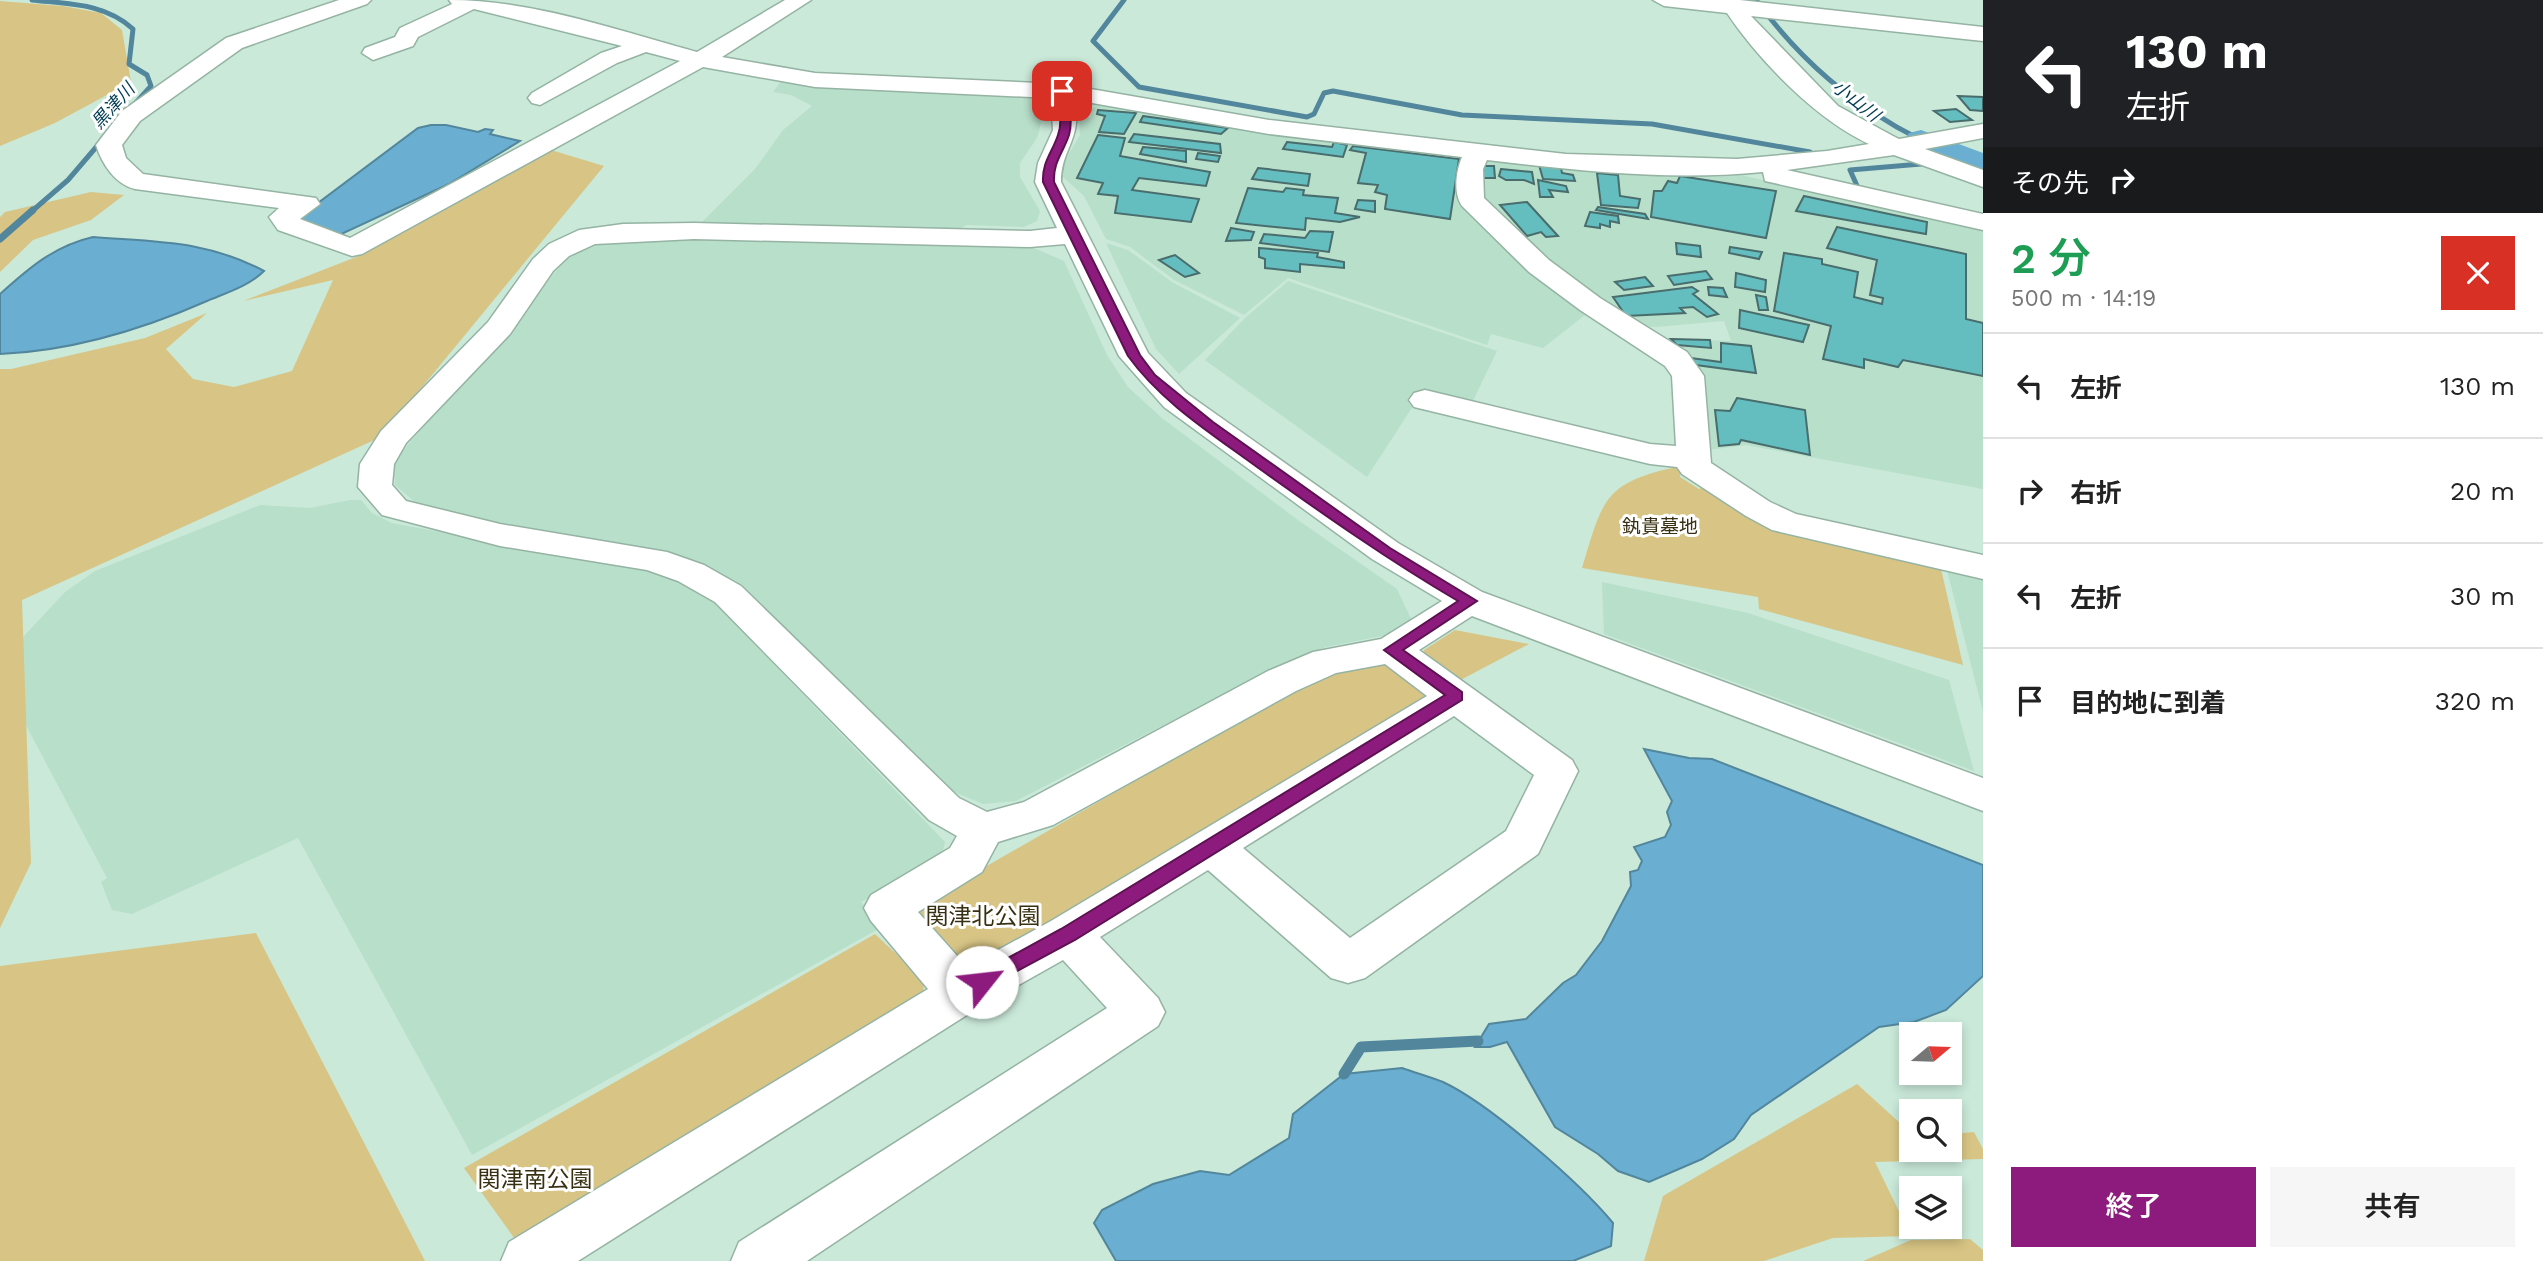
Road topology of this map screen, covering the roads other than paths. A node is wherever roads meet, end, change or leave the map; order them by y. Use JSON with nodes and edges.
{"nodes":[{"id":1,"x":360,"y":0,"type":"edge"},
{"id":2,"x":800,"y":0,"type":"edge"},
{"id":3,"x":1664,"y":0,"type":"edge"},
{"id":4,"x":466,"y":1,"type":"edge"},
{"id":5,"x":1731,"y":4,"type":"edge"},
{"id":6,"x":1983,"y":34,"type":"edge"},
{"id":7,"x":644,"y":45,"type":"junction"},
{"id":8,"x":373,"y":53,"type":"dead end"},
{"id":9,"x":697,"y":59,"type":"junction"},
{"id":10,"x":1062,"y":91,"type":"junction"},
{"id":11,"x":540,"y":98,"type":"dead end"},
{"id":12,"x":1983,"y":131,"type":"edge"},
{"id":13,"x":1950,"y":138,"type":"junction"},
{"id":14,"x":1908,"y":146,"type":"junction"},
{"id":15,"x":1983,"y":149,"type":"edge"},
{"id":16,"x":1478,"y":151,"type":"junction"},
{"id":17,"x":1737,"y":167,"type":"junction"},
{"id":18,"x":1983,"y":178,"type":"edge"},
{"id":19,"x":1983,"y":222,"type":"edge"},
{"id":20,"x":1074,"y":235,"type":"junction"},
{"id":21,"x":1425,"y":400,"type":"dead end"},
{"id":22,"x":1694,"y":458,"type":"junction"},
{"id":23,"x":1983,"y":567,"type":"edge"},
{"id":24,"x":1469,"y":601,"type":"junction"},
{"id":25,"x":1392,"y":650,"type":"junction"},
{"id":26,"x":1457,"y":696,"type":"junction"},
{"id":27,"x":1983,"y":795,"type":"edge"},
{"id":28,"x":983,"y":830,"type":"junction"},
{"id":29,"x":1211,"y":847,"type":"junction"},
{"id":30,"x":1068,"y":934,"type":"junction"},
{"id":31,"x":961,"y":994,"type":"junction"},
{"id":32,"x":529,"y":1261,"type":"edge"},
{"id":33,"x":759,"y":1261,"type":"edge"}],
"edges":[{"from":1,"to":9,"type":"street"},
{"from":2,"to":9,"type":"street"},
{"from":3,"to":5,"type":"street"},
{"from":4,"to":7,"type":"street"},
{"from":4,"to":8,"type":"street"},
{"from":5,"to":6,"type":"street"},
{"from":5,"to":14,"type":"street"},
{"from":7,"to":9,"type":"street"},
{"from":7,"to":11,"type":"street"},
{"from":9,"to":10,"type":"street"},
{"from":10,"to":16,"type":"street"},
{"from":10,"to":20,"type":"street"},
{"from":12,"to":13,"type":"street"},
{"from":13,"to":14,"type":"street"},
{"from":13,"to":15,"type":"street"},
{"from":14,"to":17,"type":"street"},
{"from":14,"to":18,"type":"street"},
{"from":16,"to":17,"type":"street"},
{"from":16,"to":22,"type":"street"},
{"from":17,"to":19,"type":"street"},
{"from":20,"to":24,"type":"street"},
{"from":20,"to":28,"type":"street"},
{"from":21,"to":22,"type":"street"},
{"from":22,"to":23,"type":"street"},
{"from":24,"to":25,"type":"street"},
{"from":24,"to":27,"type":"street"},
{"from":25,"to":26,"type":"street"},
{"from":25,"to":28,"type":"street"},
{"from":26,"to":29,"type":"street"},
{"from":26,"to":29,"type":"street"},
{"from":28,"to":31,"type":"street"},
{"from":29,"to":30,"type":"street"},
{"from":30,"to":31,"type":"street"},
{"from":30,"to":33,"type":"street"},
{"from":31,"to":32,"type":"street"}]}
